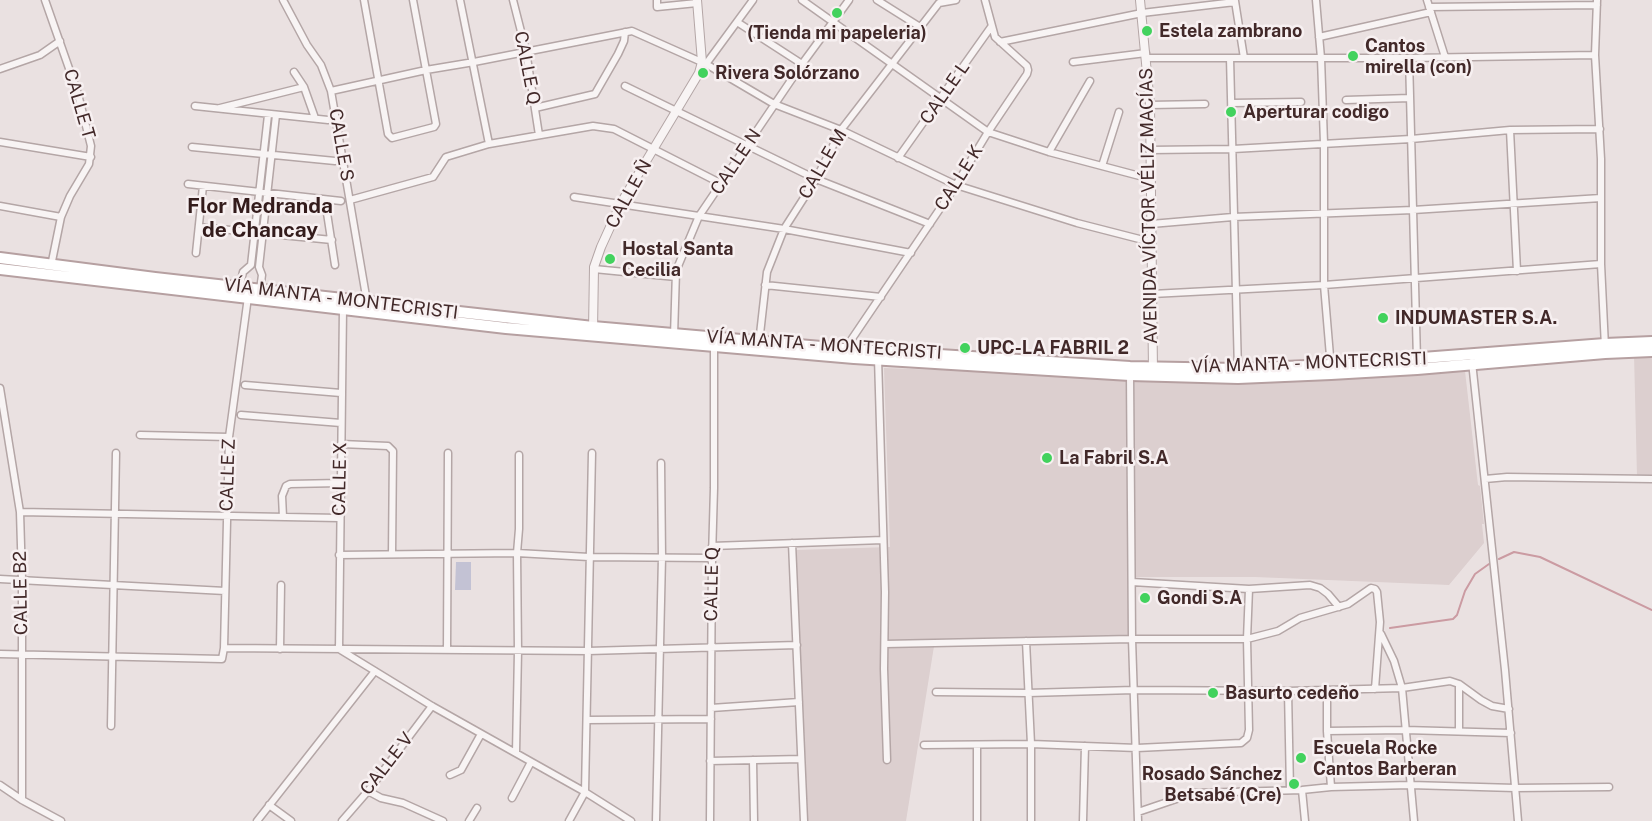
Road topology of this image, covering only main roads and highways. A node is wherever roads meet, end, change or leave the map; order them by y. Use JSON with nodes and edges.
{"nodes":[{"id":1,"x":0,"y":258,"type":"edge"},
{"id":2,"x":0,"y":269,"type":"edge"},
{"id":3,"x":51,"y":271,"type":"junction"},
{"id":4,"x":249,"y":293,"type":"junction"},
{"id":5,"x":593,"y":332,"type":"junction"},
{"id":6,"x":1652,"y":342,"type":"edge"},
{"id":7,"x":1605,"y":349,"type":"junction"},
{"id":8,"x":1652,"y":351,"type":"edge"}],
"edges":[{"from":1,"to":3,"type":"main road","name":"VÍA MANTA - MONTECRISTI"},
{"from":2,"to":3,"type":"main road","name":"VÍA MANTA - MONTECRISTI"},
{"from":3,"to":4,"type":"main road","name":"VÍA MANTA - MONTECRISTI"},
{"from":4,"to":5,"type":"main road","name":"VÍA MANTA - MONTECRISTI"},
{"from":4,"to":5,"type":"main road","name":"VÍA MANTA - MONTECRISTI"},
{"from":5,"to":7,"type":"main road","name":"VÍA MANTA - MONTECRISTI"},
{"from":6,"to":7,"type":"main road","name":"VÍA MANTA - MONTECRISTI"},
{"from":7,"to":8,"type":"main road","name":"VÍA MANTA - MONTECRISTI"}]}
